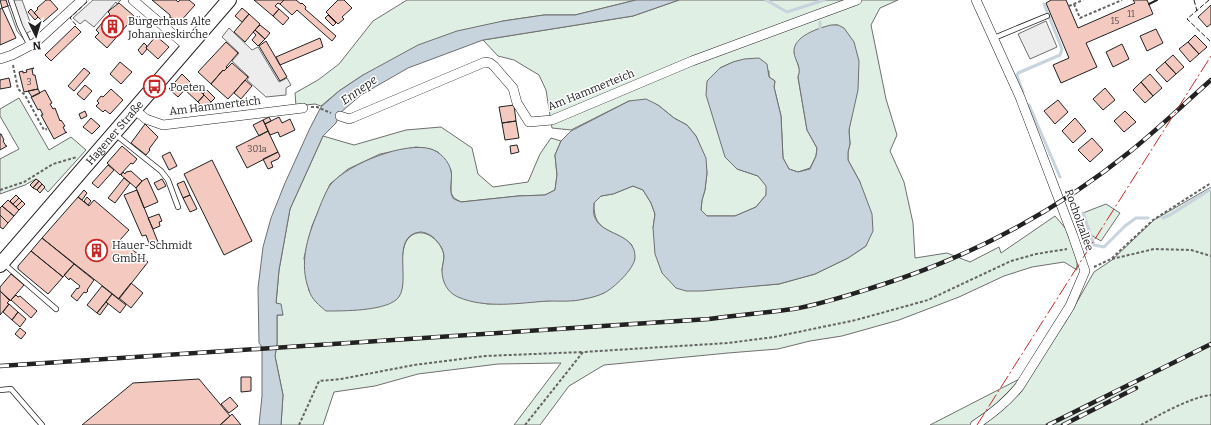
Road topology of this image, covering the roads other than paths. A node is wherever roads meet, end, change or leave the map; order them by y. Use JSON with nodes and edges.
{"nodes":[{"id":1,"x":11,"y":0,"type":"edge"},
{"id":2,"x":82,"y":0,"type":"edge"},
{"id":3,"x":133,"y":0,"type":"edge"},
{"id":4,"x":229,"y":0,"type":"edge"},
{"id":5,"x":858,"y":0,"type":"edge"},
{"id":6,"x":976,"y":0,"type":"edge"},
{"id":7,"x":1048,"y":16,"type":"dead end"},
{"id":8,"x":994,"y":38,"type":"junction"},
{"id":9,"x":30,"y":46,"type":"junction"},
{"id":10,"x":188,"y":47,"type":"junction"},
{"id":11,"x":0,"y":59,"type":"edge"},
{"id":12,"x":303,"y":108,"type":"dead end"},
{"id":13,"x":135,"y":110,"type":"junction"},
{"id":14,"x":340,"y":116,"type":"road end"},
{"id":15,"x":114,"y":134,"type":"junction"},
{"id":16,"x":178,"y":207,"type":"dead end"},
{"id":17,"x":1,"y":264,"type":"edge"},
{"id":18,"x":56,"y":309,"type":"dead end"},
{"id":19,"x":0,"y":390,"type":"edge"},
{"id":20,"x":42,"y":425,"type":"edge"},
{"id":21,"x":975,"y":425,"type":"edge"}],
"edges":[{"from":1,"to":9,"type":"lane"},
{"from":2,"to":9,"type":"street"},
{"from":3,"to":10,"type":"street"},
{"from":4,"to":10,"type":"main road","name":"Hagener Straße"},
{"from":5,"to":14,"type":"street","name":"Am Hammerteich"},
{"from":6,"to":8,"type":"street","name":"Rocholzallee"},
{"from":7,"to":8,"type":"lane"},
{"from":8,"to":21,"type":"street","name":"Rocholzallee"},
{"from":9,"to":11,"type":"street"},
{"from":10,"to":13,"type":"main road","name":"Hagener Straße"},
{"from":12,"to":13,"type":"street","name":"Am Hammerteich"},
{"from":13,"to":15,"type":"main road","name":"Hagener Straße"},
{"from":15,"to":16,"type":"lane"},
{"from":15,"to":17,"type":"main road","name":"Hagener Straße"},
{"from":17,"to":18,"type":"lane"},
{"from":19,"to":20,"type":"lane"}]}
